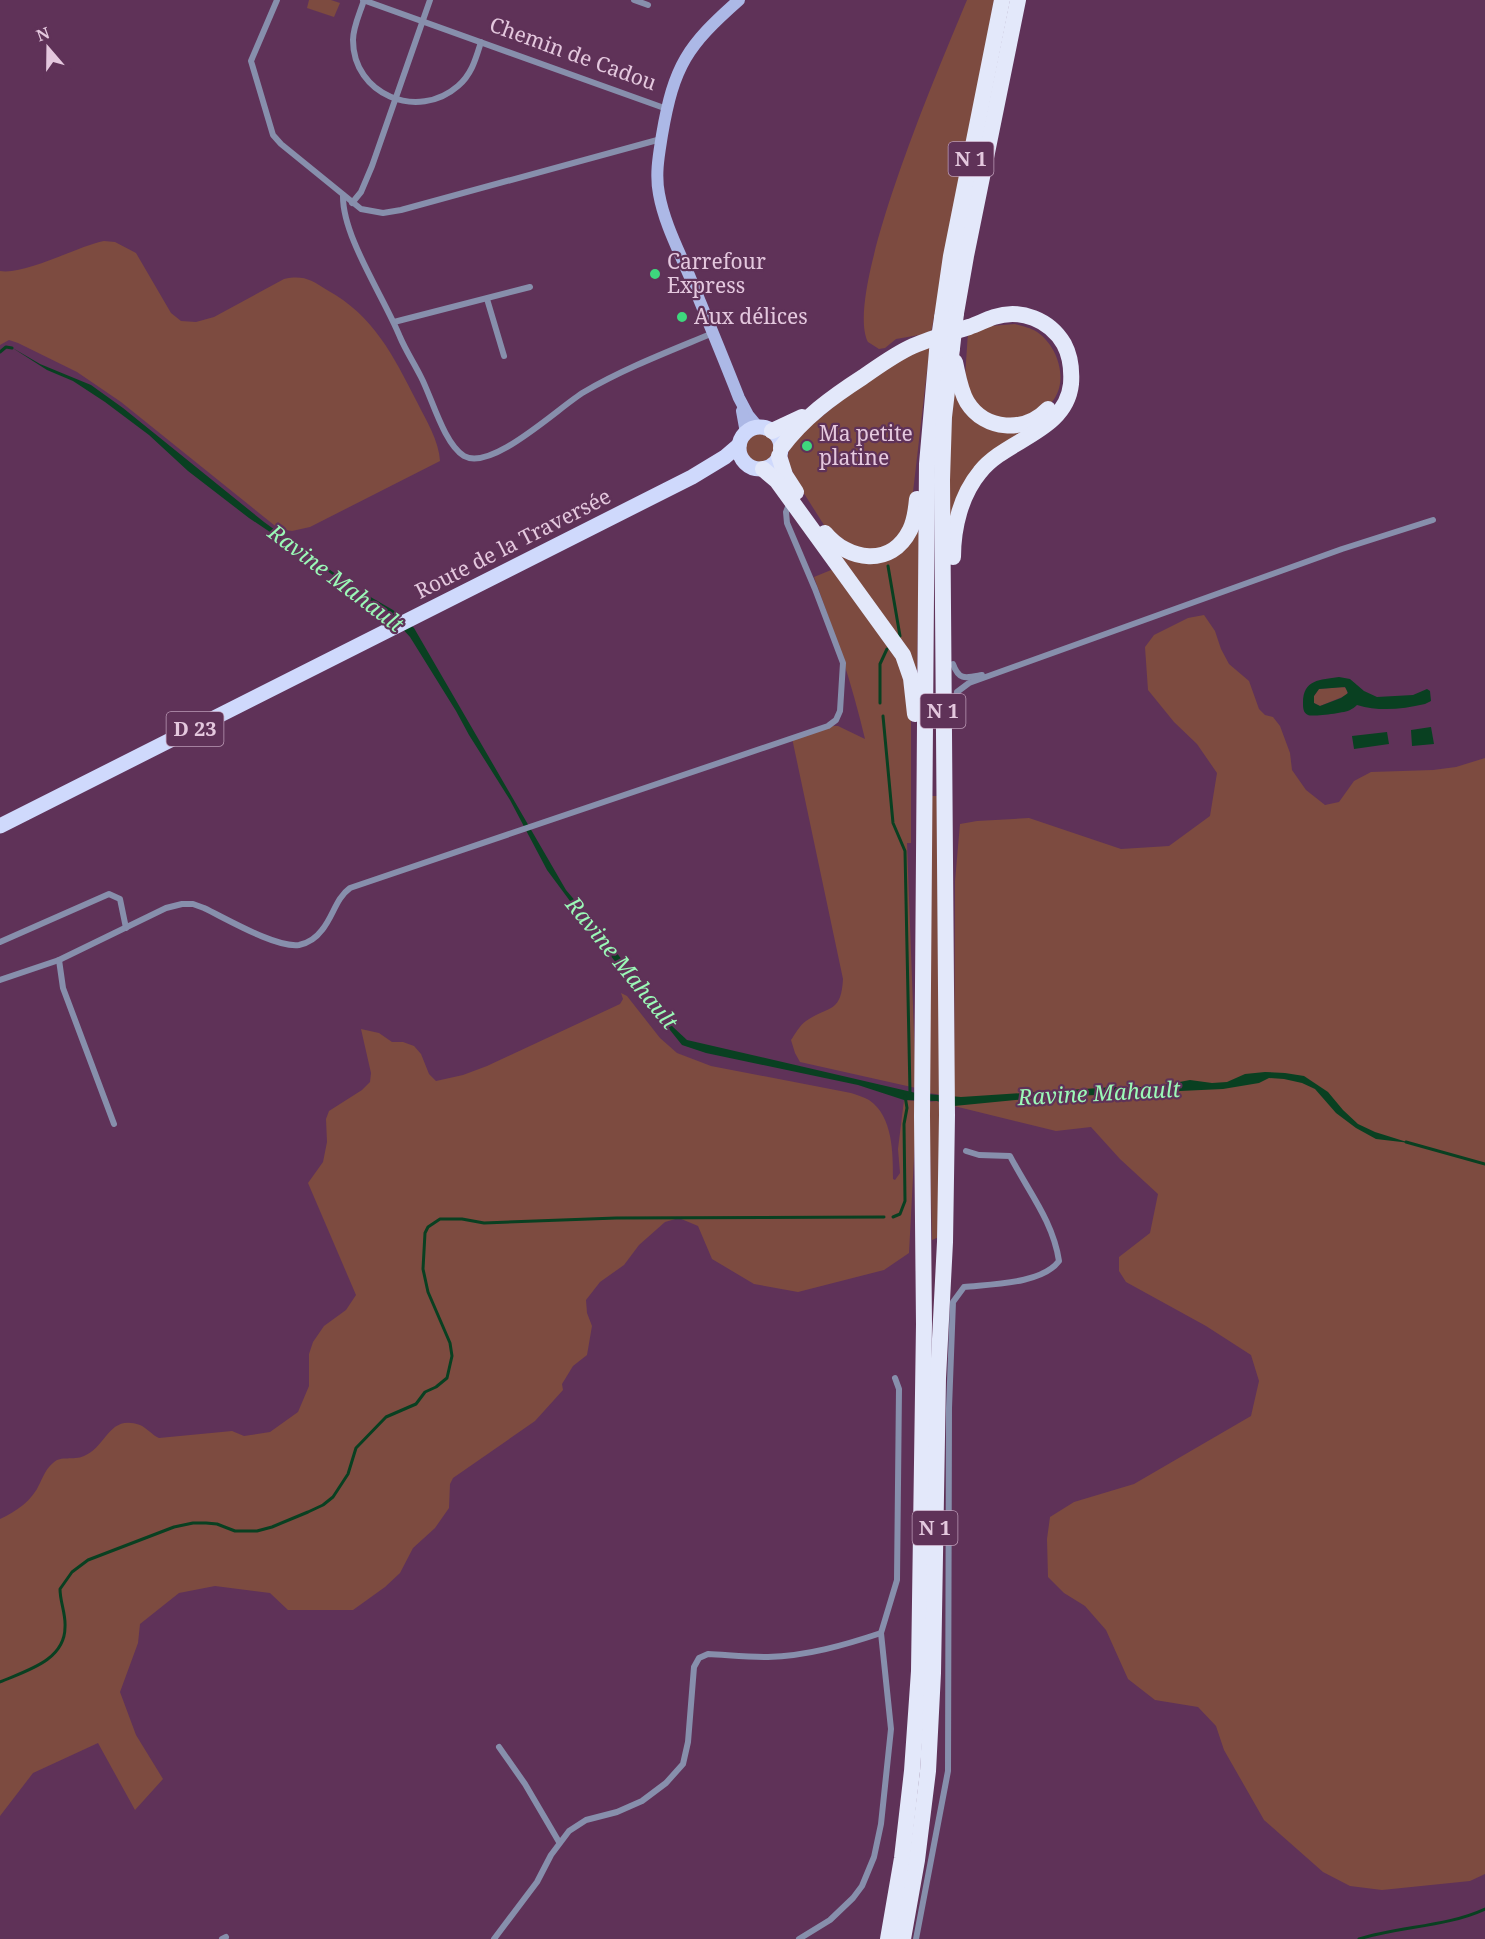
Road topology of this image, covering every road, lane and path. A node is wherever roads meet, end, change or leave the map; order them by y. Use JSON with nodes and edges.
{"nodes":[{"id":1,"x":277,"y":0,"type":"edge"},
{"id":2,"x":364,"y":0,"type":"edge"},
{"id":3,"x":430,"y":0,"type":"edge"},
{"id":4,"x":634,"y":0,"type":"edge"},
{"id":5,"x":739,"y":0,"type":"edge"},
{"id":6,"x":1002,"y":0,"type":"edge"},
{"id":7,"x":1018,"y":0,"type":"edge"},
{"id":8,"x":648,"y":5,"type":"dead end"},
{"id":9,"x":423,"y":20,"type":"junction"},
{"id":10,"x":481,"y":42,"type":"junction"},
{"id":11,"x":396,"y":99,"type":"junction"},
{"id":12,"x":666,"y":109,"type":"junction"},
{"id":13,"x":662,"y":139,"type":"junction"},
{"id":14,"x":343,"y":195,"type":"junction"},
{"id":15,"x":352,"y":202,"type":"junction"},
{"id":16,"x":530,"y":287,"type":"dead end"},
{"id":17,"x":487,"y":299,"type":"junction"},
{"id":18,"x":949,"y":315,"type":"junction"},
{"id":19,"x":394,"y":322,"type":"junction"},
{"id":20,"x":974,"y":326,"type":"junction"},
{"id":21,"x":713,"y":333,"type":"junction"},
{"id":22,"x":944,"y":350,"type":"junction"},
{"id":23,"x":504,"y":356,"type":"dead end"},
{"id":24,"x":816,"y":410,"type":"junction"},
{"id":25,"x":929,"y":424,"type":"junction"},
{"id":26,"x":754,"y":434,"type":"junction"},
{"id":27,"x":780,"y":452,"type":"junction"},
{"id":28,"x":747,"y":465,"type":"junction"},
{"id":29,"x":764,"y":469,"type":"junction"},
{"id":30,"x":692,"y":477,"type":"junction"},
{"id":31,"x":791,"y":501,"type":"junction"},
{"id":32,"x":1433,"y":520,"type":"dead end"},
{"id":33,"x":952,"y":664,"type":"junction"},
{"id":34,"x":997,"y":672,"type":"junction"},
{"id":35,"x":953,"y":718,"type":"junction"},
{"id":36,"x":923,"y":788,"type":"junction"},
{"id":37,"x":0,"y":826,"type":"edge"},
{"id":38,"x":945,"y":912,"type":"junction"},
{"id":39,"x":126,"y":928,"type":"junction"},
{"id":40,"x":0,"y":942,"type":"edge"},
{"id":41,"x":59,"y":960,"type":"junction"},
{"id":42,"x":0,"y":980,"type":"edge"},
{"id":43,"x":114,"y":1124,"type":"dead end"},
{"id":44,"x":966,"y":1151,"type":"dead end"},
{"id":45,"x":895,"y":1378,"type":"dead end"},
{"id":46,"x":881,"y":1633,"type":"junction"},
{"id":47,"x":499,"y":1748,"type":"dead end"},
{"id":48,"x":559,"y":1842,"type":"junction"},
{"id":49,"x":494,"y":1939,"type":"edge"},
{"id":50,"x":799,"y":1939,"type":"edge"},
{"id":51,"x":888,"y":1939,"type":"edge"},
{"id":52,"x":903,"y":1939,"type":"edge"},
{"id":53,"x":916,"y":1939,"type":"edge"}],
"edges":[{"from":1,"to":14,"type":"street"},
{"from":2,"to":9,"type":"street","name":"Chemin de Cadou"},
{"from":2,"to":11,"type":"street"},
{"from":3,"to":9,"type":"street"},
{"from":4,"to":8,"type":"street"},
{"from":5,"to":12,"type":"main road","name":"Chemin de Cadou"},
{"from":6,"to":18,"type":"highway","number":"N 1"},
{"from":7,"to":18,"type":"highway","number":"N 1"},
{"from":9,"to":10,"type":"street","name":"Chemin de Cadou"},
{"from":9,"to":11,"type":"street"},
{"from":10,"to":11,"type":"street"},
{"from":10,"to":12,"type":"street","name":"Chemin de Cadou"},
{"from":11,"to":15,"type":"street"},
{"from":12,"to":13,"type":"main road","name":"Chemin de Cadou"},
{"from":13,"to":15,"type":"street"},
{"from":13,"to":21,"type":"main road","name":"Chemin de Cadou"},
{"from":14,"to":15,"type":"street"},
{"from":14,"to":19,"type":"street"},
{"from":16,"to":17,"type":"street"},
{"from":17,"to":19,"type":"street"},
{"from":17,"to":23,"type":"street"},
{"from":18,"to":22,"type":"highway","number":"N 1","bridge":true},
{"from":19,"to":21,"type":"street"},
{"from":20,"to":22,"type":"highway"},
{"from":20,"to":24,"type":"highway"},
{"from":20,"to":33,"type":"highway"},
{"from":21,"to":26,"type":"main road","name":"Chemin de Cadou"},
{"from":22,"to":25,"type":"highway","number":"N 1"},
{"from":22,"to":38,"type":"highway","number":"N 1"},
{"from":24,"to":26,"type":"highway"},
{"from":24,"to":27,"type":"highway"},
{"from":25,"to":27,"type":"highway"},
{"from":25,"to":36,"type":"highway","number":"N 1"},
{"from":26,"to":27,"type":"main road"},
{"from":26,"to":28,"type":"main road"},
{"from":26,"to":30,"type":"main road","name":"Route de la Traversée","number":"D 23"},
{"from":27,"to":29,"type":"main road"},
{"from":28,"to":29,"type":"main road"},
{"from":28,"to":30,"type":"main road","name":"Route de la Traversée","number":"D 23"},
{"from":29,"to":31,"type":"highway"},
{"from":30,"to":37,"type":"main road","name":"Route de la Traversée","number":"D 23"},
{"from":31,"to":36,"type":"highway"},
{"from":31,"to":39,"type":"street"},
{"from":32,"to":34,"type":"street"},
{"from":33,"to":34,"type":"street"},
{"from":33,"to":35,"type":"highway"},
{"from":34,"to":35,"type":"street"},
{"from":35,"to":38,"type":"highway"},
{"from":36,"to":51,"type":"highway","number":"N 1"},
{"from":38,"to":52,"type":"highway","number":"N 1"},
{"from":39,"to":40,"type":"street"},
{"from":39,"to":41,"type":"street"},
{"from":41,"to":42,"type":"street"},
{"from":41,"to":43,"type":"street"},
{"from":44,"to":53,"type":"street"},
{"from":45,"to":46,"type":"street"},
{"from":46,"to":48,"type":"street"},
{"from":46,"to":50,"type":"street"},
{"from":47,"to":48,"type":"street"},
{"from":48,"to":49,"type":"street"}]}
